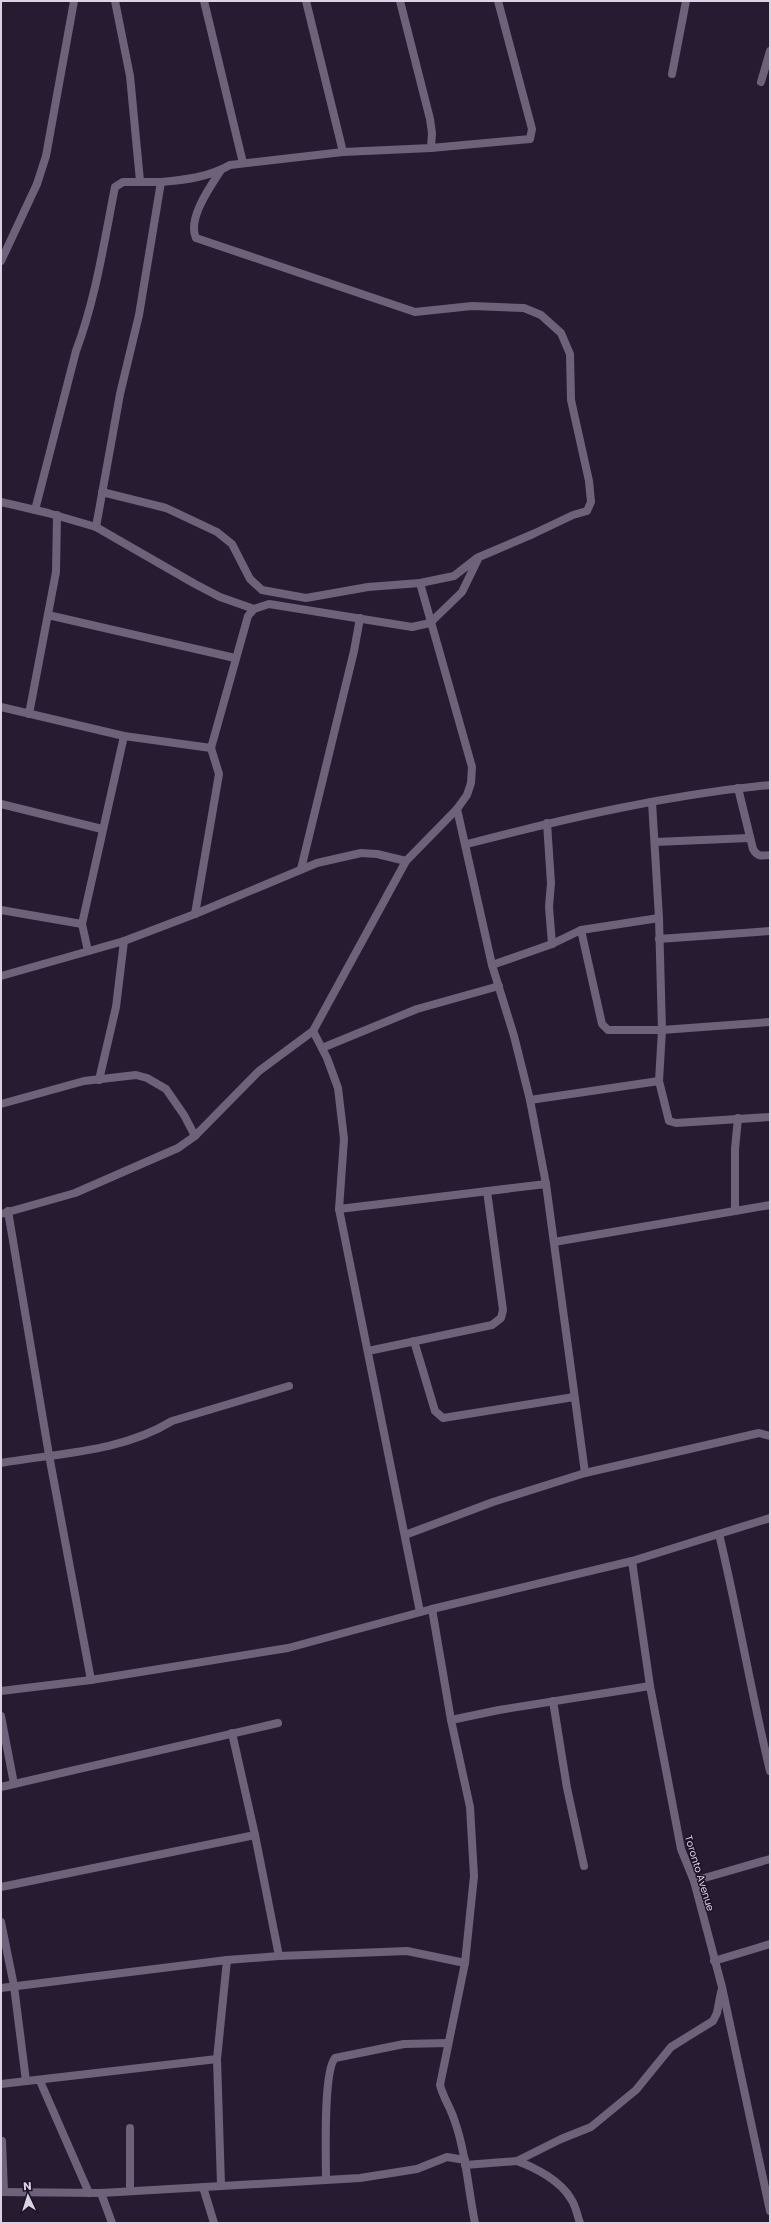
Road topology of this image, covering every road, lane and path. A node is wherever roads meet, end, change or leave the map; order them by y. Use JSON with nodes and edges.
{"nodes":[{"id":1,"x":74,"y":1,"type":"edge"},
{"id":2,"x":115,"y":1,"type":"edge"},
{"id":3,"x":204,"y":1,"type":"edge"},
{"id":4,"x":306,"y":1,"type":"edge"},
{"id":5,"x":400,"y":1,"type":"edge"},
{"id":6,"x":498,"y":1,"type":"edge"},
{"id":7,"x":686,"y":1,"type":"edge"},
{"id":8,"x":770,"y":51,"type":"edge"},
{"id":9,"x":672,"y":74,"type":"dead end"},
{"id":10,"x":761,"y":82,"type":"dead end"},
{"id":11,"x":431,"y":148,"type":"junction"},
{"id":12,"x":343,"y":152,"type":"junction"},
{"id":13,"x":243,"y":163,"type":"junction"},
{"id":14,"x":221,"y":170,"type":"junction"},
{"id":15,"x":140,"y":181,"type":"junction"},
{"id":16,"x":161,"y":182,"type":"junction"},
{"id":17,"x":1,"y":261,"type":"edge"},
{"id":18,"x":102,"y":492,"type":"junction"},
{"id":19,"x":1,"y":502,"type":"edge"},
{"id":20,"x":35,"y":510,"type":"junction"},
{"id":21,"x":58,"y":515,"type":"junction"},
{"id":22,"x":96,"y":527,"type":"junction"},
{"id":23,"x":479,"y":557,"type":"junction"},
{"id":24,"x":420,"y":583,"type":"junction"},
{"id":25,"x":254,"y":609,"type":"junction"},
{"id":26,"x":48,"y":615,"type":"junction"},
{"id":27,"x":360,"y":618,"type":"junction"},
{"id":28,"x":430,"y":623,"type":"junction"},
{"id":29,"x":235,"y":658,"type":"junction"},
{"id":30,"x":1,"y":707,"type":"edge"},
{"id":31,"x":29,"y":714,"type":"junction"},
{"id":32,"x":124,"y":736,"type":"junction"},
{"id":33,"x":210,"y":748,"type":"junction"},
{"id":34,"x":770,"y":785,"type":"edge"},
{"id":35,"x":738,"y":788,"type":"junction"},
{"id":36,"x":652,"y":802,"type":"junction"},
{"id":37,"x":1,"y":804,"type":"edge"},
{"id":38,"x":457,"y":809,"type":"junction"},
{"id":39,"x":547,"y":823,"type":"junction"},
{"id":40,"x":102,"y":829,"type":"junction"},
{"id":41,"x":749,"y":838,"type":"junction"},
{"id":42,"x":655,"y":842,"type":"junction"},
{"id":43,"x":467,"y":844,"type":"junction"},
{"id":44,"x":770,"y":855,"type":"edge"},
{"id":45,"x":406,"y":860,"type":"junction"},
{"id":46,"x":302,"y":868,"type":"junction"},
{"id":47,"x":1,"y":910,"type":"edge"},
{"id":48,"x":196,"y":914,"type":"junction"},
{"id":49,"x":659,"y":918,"type":"junction"},
{"id":50,"x":82,"y":924,"type":"junction"},
{"id":51,"x":581,"y":930,"type":"junction"},
{"id":52,"x":770,"y":931,"type":"edge"},
{"id":53,"x":659,"y":939,"type":"junction"},
{"id":54,"x":124,"y":941,"type":"junction"},
{"id":55,"x":552,"y":944,"type":"junction"},
{"id":56,"x":88,"y":951,"type":"junction"},
{"id":57,"x":492,"y":965,"type":"junction"},
{"id":58,"x":1,"y":976,"type":"edge"},
{"id":59,"x":499,"y":986,"type":"junction"},
{"id":60,"x":770,"y":1022,"type":"edge"},
{"id":61,"x":662,"y":1030,"type":"junction"},
{"id":62,"x":313,"y":1031,"type":"junction"},
{"id":63,"x":322,"y":1048,"type":"junction"},
{"id":64,"x":99,"y":1080,"type":"junction"},
{"id":65,"x":659,"y":1081,"type":"junction"},
{"id":66,"x":530,"y":1100,"type":"junction"},
{"id":67,"x":1,"y":1104,"type":"edge"},
{"id":68,"x":770,"y":1117,"type":"edge"},
{"id":69,"x":738,"y":1118,"type":"junction"},
{"id":70,"x":195,"y":1136,"type":"junction"},
{"id":71,"x":546,"y":1184,"type":"junction"},
{"id":72,"x":487,"y":1191,"type":"junction"},
{"id":73,"x":770,"y":1205,"type":"edge"},
{"id":74,"x":339,"y":1209,"type":"junction"},
{"id":75,"x":735,"y":1211,"type":"junction"},
{"id":76,"x":5,"y":1212,"type":"edge"},
{"id":77,"x":554,"y":1242,"type":"junction"},
{"id":78,"x":414,"y":1341,"type":"junction"},
{"id":79,"x":368,"y":1351,"type":"junction"},
{"id":80,"x":289,"y":1386,"type":"dead end"},
{"id":81,"x":574,"y":1397,"type":"junction"},
{"id":82,"x":770,"y":1436,"type":"edge"},
{"id":83,"x":49,"y":1455,"type":"junction"},
{"id":84,"x":1,"y":1463,"type":"edge"},
{"id":85,"x":585,"y":1473,"type":"junction"},
{"id":86,"x":770,"y":1518,"type":"edge"},
{"id":87,"x":719,"y":1534,"type":"junction"},
{"id":88,"x":405,"y":1535,"type":"junction"},
{"id":89,"x":632,"y":1561,"type":"junction"},
{"id":90,"x":432,"y":1609,"type":"junction"},
{"id":91,"x":420,"y":1612,"type":"junction"},
{"id":92,"x":91,"y":1680,"type":"junction"},
{"id":93,"x":650,"y":1686,"type":"junction"},
{"id":94,"x":1,"y":1691,"type":"edge"},
{"id":95,"x":552,"y":1701,"type":"junction"},
{"id":96,"x":1,"y":1716,"type":"edge"},
{"id":97,"x":451,"y":1720,"type":"junction"},
{"id":98,"x":278,"y":1723,"type":"dead end"},
{"id":99,"x":232,"y":1733,"type":"junction"},
{"id":100,"x":770,"y":1771,"type":"edge"},
{"id":101,"x":14,"y":1784,"type":"junction"},
{"id":102,"x":1,"y":1787,"type":"edge"},
{"id":103,"x":255,"y":1835,"type":"junction"},
{"id":104,"x":770,"y":1859,"type":"edge"},
{"id":105,"x":584,"y":1866,"type":"dead end"},
{"id":106,"x":694,"y":1881,"type":"junction"},
{"id":107,"x":1,"y":1887,"type":"edge"},
{"id":108,"x":1,"y":1922,"type":"edge"},
{"id":109,"x":770,"y":1944,"type":"edge"},
{"id":110,"x":279,"y":1956,"type":"junction"},
{"id":111,"x":227,"y":1960,"type":"junction"},
{"id":112,"x":714,"y":1961,"type":"junction"},
{"id":113,"x":465,"y":1963,"type":"junction"},
{"id":114,"x":14,"y":1986,"type":"junction"},
{"id":115,"x":722,"y":1987,"type":"junction"},
{"id":116,"x":1,"y":1988,"type":"edge"},
{"id":117,"x":448,"y":2043,"type":"junction"},
{"id":118,"x":218,"y":2059,"type":"junction"},
{"id":119,"x":26,"y":2081,"type":"junction"},
{"id":120,"x":40,"y":2081,"type":"junction"},
{"id":121,"x":1,"y":2084,"type":"edge"},
{"id":122,"x":130,"y":2128,"type":"dead end"},
{"id":123,"x":2,"y":2141,"type":"edge"},
{"id":124,"x":517,"y":2161,"type":"junction"},
{"id":125,"x":465,"y":2163,"type":"junction"},
{"id":126,"x":326,"y":2179,"type":"junction"},
{"id":127,"x":221,"y":2185,"type":"junction"},
{"id":128,"x":203,"y":2187,"type":"junction"},
{"id":129,"x":130,"y":2191,"type":"junction"},
{"id":130,"x":2,"y":2192,"type":"edge"},
{"id":131,"x":89,"y":2193,"type":"junction"},
{"id":132,"x":101,"y":2193,"type":"junction"},
{"id":133,"x":770,"y":2211,"type":"edge"},
{"id":134,"x":112,"y":2223,"type":"edge"},
{"id":135,"x":214,"y":2223,"type":"edge"},
{"id":136,"x":475,"y":2223,"type":"edge"},
{"id":137,"x":580,"y":2223,"type":"edge"}],
"edges":[{"from":1,"to":17,"type":"street"},
{"from":2,"to":15,"type":"street"},
{"from":3,"to":13,"type":"street"},
{"from":4,"to":12,"type":"street"},
{"from":5,"to":11,"type":"street"},
{"from":6,"to":11,"type":"street"},
{"from":7,"to":9,"type":"street"},
{"from":8,"to":10,"type":"street"},
{"from":11,"to":12,"type":"street"},
{"from":12,"to":13,"type":"street"},
{"from":13,"to":14,"type":"street"},
{"from":14,"to":16,"type":"street"},
{"from":14,"to":23,"type":"street"},
{"from":15,"to":16,"type":"street"},
{"from":15,"to":20,"type":"street"},
{"from":16,"to":18,"type":"street"},
{"from":18,"to":22,"type":"street"},
{"from":18,"to":24,"type":"street"},
{"from":19,"to":20,"type":"street"},
{"from":20,"to":21,"type":"street"},
{"from":21,"to":22,"type":"street"},
{"from":21,"to":26,"type":"street"},
{"from":22,"to":25,"type":"street"},
{"from":23,"to":24,"type":"street"},
{"from":23,"to":28,"type":"street"},
{"from":24,"to":28,"type":"street"},
{"from":25,"to":27,"type":"street"},
{"from":25,"to":29,"type":"street"},
{"from":26,"to":29,"type":"street"},
{"from":26,"to":31,"type":"street"},
{"from":27,"to":28,"type":"street"},
{"from":27,"to":46,"type":"street"},
{"from":28,"to":38,"type":"street"},
{"from":29,"to":33,"type":"street"},
{"from":30,"to":31,"type":"street"},
{"from":31,"to":32,"type":"street"},
{"from":32,"to":33,"type":"street"},
{"from":32,"to":40,"type":"street"},
{"from":33,"to":48,"type":"street"},
{"from":34,"to":35,"type":"street"},
{"from":35,"to":36,"type":"street"},
{"from":35,"to":41,"type":"street"},
{"from":36,"to":39,"type":"street"},
{"from":36,"to":42,"type":"street"},
{"from":37,"to":40,"type":"street"},
{"from":38,"to":43,"type":"street"},
{"from":38,"to":45,"type":"street"},
{"from":39,"to":43,"type":"street"},
{"from":39,"to":55,"type":"street"},
{"from":40,"to":50,"type":"street"},
{"from":41,"to":42,"type":"street"},
{"from":41,"to":44,"type":"street"},
{"from":42,"to":49,"type":"street"},
{"from":43,"to":57,"type":"street"},
{"from":45,"to":46,"type":"street"},
{"from":45,"to":62,"type":"street"},
{"from":46,"to":48,"type":"street"},
{"from":47,"to":50,"type":"street"},
{"from":48,"to":54,"type":"street"},
{"from":49,"to":51,"type":"street"},
{"from":49,"to":53,"type":"street"},
{"from":50,"to":56,"type":"street"},
{"from":51,"to":55,"type":"street"},
{"from":51,"to":61,"type":"street"},
{"from":52,"to":53,"type":"street"},
{"from":53,"to":61,"type":"street"},
{"from":54,"to":56,"type":"street"},
{"from":54,"to":64,"type":"street"},
{"from":55,"to":57,"type":"street"},
{"from":56,"to":58,"type":"street"},
{"from":57,"to":59,"type":"street"},
{"from":59,"to":63,"type":"street"},
{"from":59,"to":66,"type":"street"},
{"from":60,"to":61,"type":"street"},
{"from":61,"to":65,"type":"street"},
{"from":62,"to":63,"type":"street"},
{"from":62,"to":70,"type":"street"},
{"from":63,"to":74,"type":"street"},
{"from":64,"to":67,"type":"street"},
{"from":64,"to":70,"type":"street"},
{"from":65,"to":66,"type":"street"},
{"from":65,"to":69,"type":"street"},
{"from":66,"to":71,"type":"street"},
{"from":68,"to":69,"type":"street"},
{"from":69,"to":75,"type":"street"},
{"from":70,"to":76,"type":"street"},
{"from":71,"to":72,"type":"street"},
{"from":71,"to":77,"type":"street"},
{"from":72,"to":74,"type":"street"},
{"from":72,"to":78,"type":"street"},
{"from":73,"to":75,"type":"street"},
{"from":74,"to":79,"type":"street"},
{"from":75,"to":77,"type":"street"},
{"from":76,"to":83,"type":"street"},
{"from":77,"to":81,"type":"street"},
{"from":78,"to":79,"type":"street"},
{"from":78,"to":81,"type":"street"},
{"from":79,"to":88,"type":"street"},
{"from":80,"to":83,"type":"street"},
{"from":81,"to":85,"type":"street"},
{"from":82,"to":85,"type":"street"},
{"from":83,"to":84,"type":"street"},
{"from":83,"to":92,"type":"street"},
{"from":85,"to":88,"type":"street"},
{"from":86,"to":87,"type":"street"},
{"from":87,"to":89,"type":"street"},
{"from":87,"to":100,"type":"street"},
{"from":88,"to":91,"type":"street"},
{"from":89,"to":90,"type":"street"},
{"from":89,"to":93,"type":"street","name":"Toronto Avenue"},
{"from":90,"to":91,"type":"street"},
{"from":90,"to":97,"type":"street"},
{"from":91,"to":92,"type":"street"},
{"from":92,"to":94,"type":"street"},
{"from":93,"to":95,"type":"street"},
{"from":93,"to":106,"type":"street","name":"Toronto Avenue"},
{"from":95,"to":97,"type":"street"},
{"from":95,"to":105,"type":"street"},
{"from":96,"to":101,"type":"street"},
{"from":97,"to":113,"type":"street"},
{"from":98,"to":99,"type":"street"},
{"from":99,"to":101,"type":"street"},
{"from":99,"to":103,"type":"street"},
{"from":101,"to":102,"type":"street"},
{"from":103,"to":107,"type":"street"},
{"from":103,"to":110,"type":"street"},
{"from":104,"to":106,"type":"street"},
{"from":106,"to":112,"type":"street","name":"Toronto Avenue"},
{"from":108,"to":114,"type":"street"},
{"from":109,"to":112,"type":"street"},
{"from":110,"to":111,"type":"street"},
{"from":110,"to":113,"type":"street"},
{"from":111,"to":114,"type":"street"},
{"from":111,"to":118,"type":"street"},
{"from":112,"to":115,"type":"street","name":"Toronto Avenue"},
{"from":113,"to":117,"type":"street"},
{"from":114,"to":116,"type":"street"},
{"from":114,"to":119,"type":"street"},
{"from":115,"to":124,"type":"street"},
{"from":115,"to":133,"type":"street","name":"Toronto Avenue"},
{"from":117,"to":125,"type":"street"},
{"from":117,"to":126,"type":"street"},
{"from":118,"to":120,"type":"street"},
{"from":118,"to":127,"type":"street"},
{"from":119,"to":120,"type":"street"},
{"from":119,"to":121,"type":"street"},
{"from":120,"to":131,"type":"street"},
{"from":122,"to":129,"type":"street"},
{"from":123,"to":130,"type":"street"},
{"from":124,"to":125,"type":"street"},
{"from":124,"to":137,"type":"street"},
{"from":125,"to":126,"type":"street"},
{"from":125,"to":136,"type":"street"},
{"from":126,"to":127,"type":"street"},
{"from":127,"to":128,"type":"street"},
{"from":128,"to":129,"type":"street"},
{"from":128,"to":135,"type":"street"},
{"from":129,"to":132,"type":"street"},
{"from":130,"to":131,"type":"street"},
{"from":131,"to":132,"type":"street"},
{"from":132,"to":134,"type":"street"}]}
